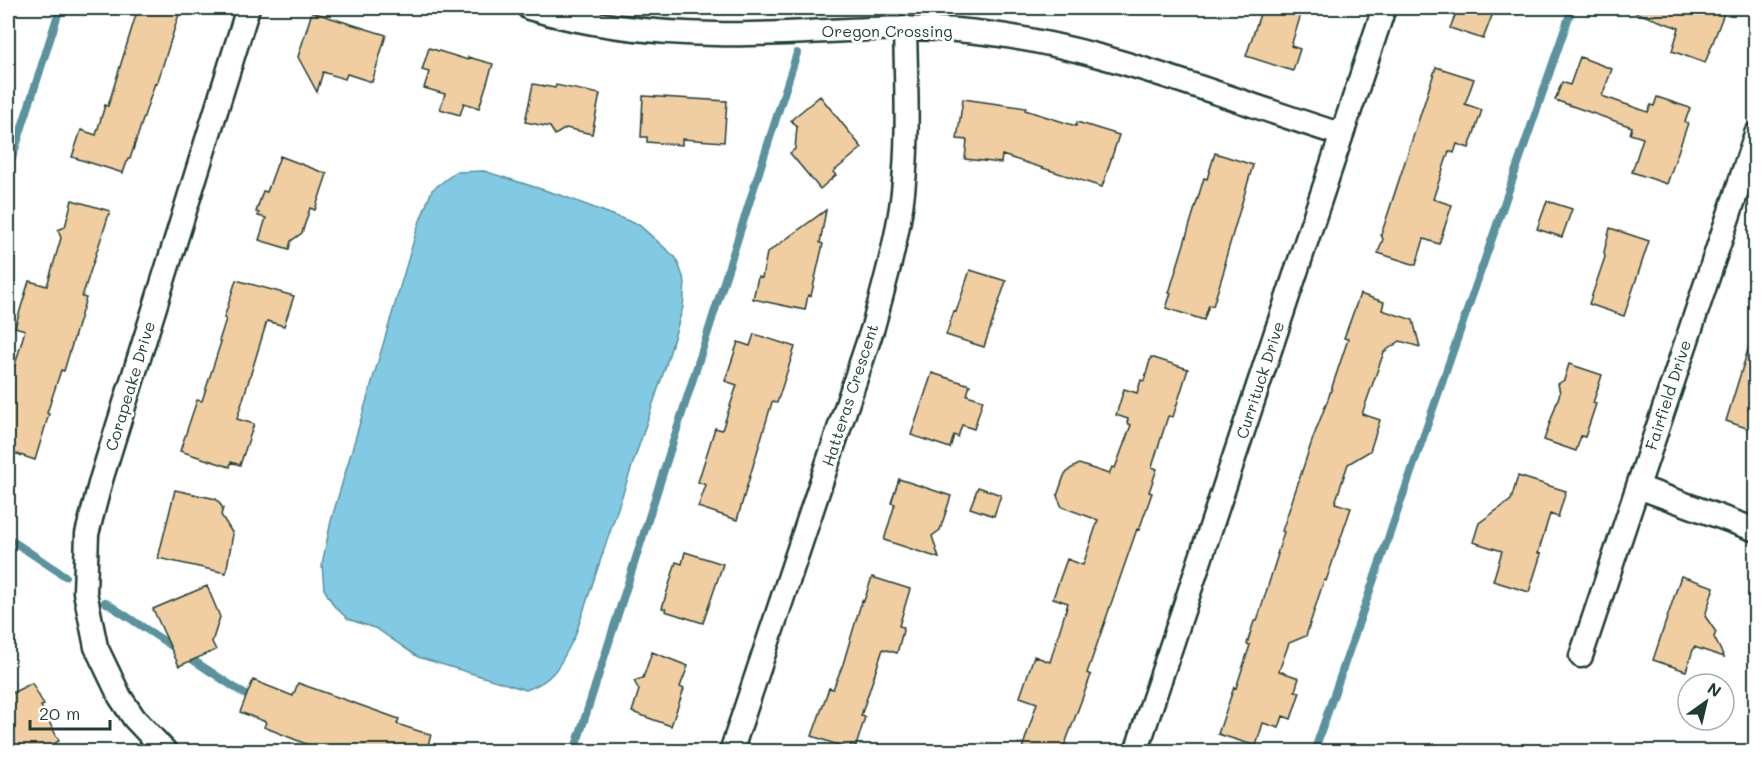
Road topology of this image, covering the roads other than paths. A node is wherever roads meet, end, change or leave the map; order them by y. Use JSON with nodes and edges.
{"nodes":[{"id":1,"x":248,"y":8,"type":"edge"},
{"id":2,"x":529,"y":8,"type":"edge"},
{"id":3,"x":1384,"y":8,"type":"edge"},
{"id":4,"x":905,"y":27,"type":"junction"},
{"id":5,"x":1340,"y":134,"type":"junction"},
{"id":6,"x":1755,"y":134,"type":"edge"},
{"id":7,"x":1638,"y":487,"type":"junction"},
{"id":8,"x":1755,"y":530,"type":"edge"},
{"id":9,"x":1581,"y":656,"type":"dead end"},
{"id":10,"x":166,"y":752,"type":"edge"},
{"id":11,"x":731,"y":752,"type":"edge"},
{"id":12,"x":1136,"y":752,"type":"edge"}],
"edges":[{"from":1,"to":10,"type":"street","name":"Corapeake Drive"},
{"from":2,"to":4,"type":"street","name":"Oregon Crossing"},
{"from":3,"to":5,"type":"street","name":"Currituck Drive"},
{"from":4,"to":5,"type":"street","name":"Oregon Crossing"},
{"from":4,"to":11,"type":"street","name":"Hatteras Crescent"},
{"from":5,"to":12,"type":"street","name":"Currituck Drive"},
{"from":6,"to":7,"type":"street","name":"Fairfield Drive"},
{"from":7,"to":8,"type":"street"},
{"from":7,"to":9,"type":"street","name":"Fairfield Drive"}]}
